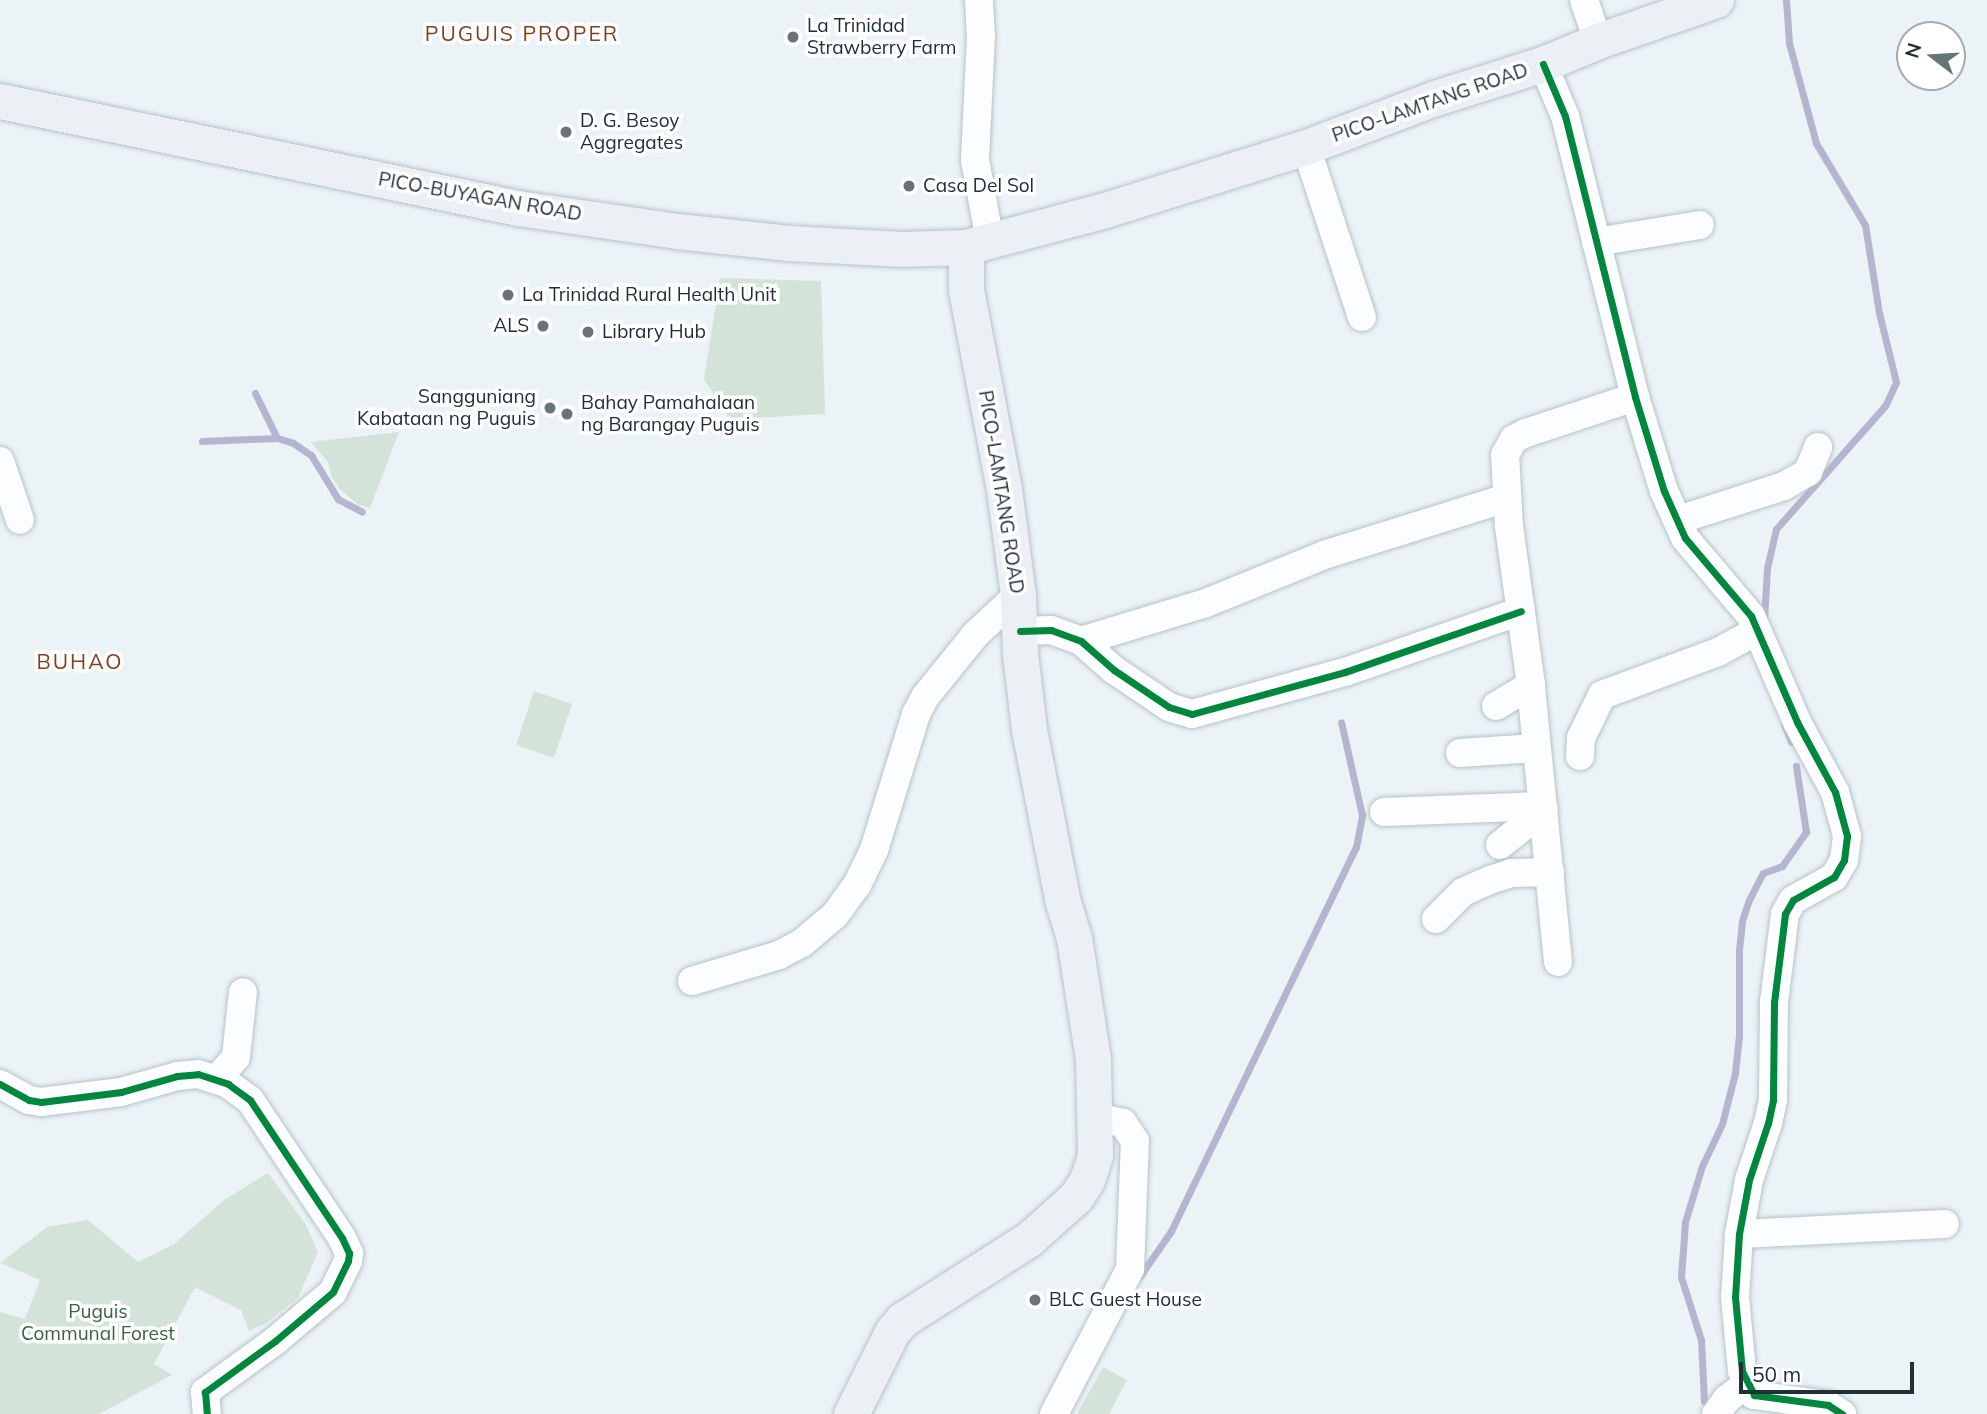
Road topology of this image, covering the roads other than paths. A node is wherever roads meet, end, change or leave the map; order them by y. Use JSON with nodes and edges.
{"nodes":[{"id":1,"x":979,"y":0,"type":"edge"},
{"id":2,"x":1584,"y":0,"type":"edge"},
{"id":3,"x":1716,"y":0,"type":"edge"},
{"id":4,"x":1598,"y":41,"type":"junction"},
{"id":5,"x":1543,"y":65,"type":"junction"},
{"id":6,"x":0,"y":101,"type":"edge"},
{"id":7,"x":1306,"y":147,"type":"junction"},
{"id":8,"x":1700,"y":225,"type":"dead end"},
{"id":9,"x":1596,"y":242,"type":"junction"},
{"id":10,"x":978,"y":244,"type":"junction"},
{"id":11,"x":1362,"y":317,"type":"dead end"},
{"id":12,"x":1635,"y":397,"type":"junction"},
{"id":13,"x":1818,"y":447,"type":"dead end"},
{"id":14,"x":0,"y":461,"type":"edge"},
{"id":15,"x":1507,"y":498,"type":"junction"},
{"id":16,"x":20,"y":520,"type":"dead end"},
{"id":17,"x":1678,"y":520,"type":"junction"},
{"id":18,"x":1018,"y":595,"type":"junction"},
{"id":19,"x":1521,"y":611,"type":"junction"},
{"id":20,"x":1020,"y":631,"type":"junction"},
{"id":21,"x":1757,"y":631,"type":"junction"},
{"id":22,"x":1081,"y":641,"type":"junction"},
{"id":23,"x":1531,"y":685,"type":"junction"},
{"id":24,"x":1496,"y":706,"type":"dead end"},
{"id":25,"x":1535,"y":748,"type":"junction"},
{"id":26,"x":1460,"y":752,"type":"dead end"},
{"id":27,"x":1580,"y":756,"type":"dead end"},
{"id":28,"x":1544,"y":808,"type":"junction"},
{"id":29,"x":1384,"y":812,"type":"dead end"},
{"id":30,"x":1500,"y":845,"type":"dead end"},
{"id":31,"x":1550,"y":872,"type":"junction"},
{"id":32,"x":1436,"y":919,"type":"dead end"},
{"id":33,"x":1558,"y":962,"type":"dead end"},
{"id":34,"x":692,"y":981,"type":"dead end"},
{"id":35,"x":243,"y":992,"type":"dead end"},
{"id":36,"x":217,"y":1079,"type":"junction"},
{"id":37,"x":0,"y":1084,"type":"edge"},
{"id":38,"x":1095,"y":1117,"type":"junction"},
{"id":39,"x":1945,"y":1224,"type":"dead end"},
{"id":40,"x":1739,"y":1234,"type":"junction"},
{"id":41,"x":1746,"y":1384,"type":"junction"},
{"id":42,"x":206,"y":1414,"type":"edge"},
{"id":43,"x":851,"y":1414,"type":"edge"},
{"id":44,"x":1054,"y":1414,"type":"edge"},
{"id":45,"x":1716,"y":1414,"type":"edge"},
{"id":46,"x":1842,"y":1414,"type":"edge"}],
"edges":[{"from":1,"to":10,"type":"street"},
{"from":2,"to":4,"type":"street"},
{"from":3,"to":4,"type":"main road","name":"PICO-LAMTANG ROAD"},
{"from":4,"to":5,"type":"main road","name":"PICO-LAMTANG ROAD"},
{"from":5,"to":7,"type":"main road","name":"PICO-LAMTANG ROAD"},
{"from":5,"to":9,"type":"street"},
{"from":6,"to":10,"type":"main road","name":"PICO-BUYAGAN ROAD"},
{"from":7,"to":10,"type":"main road","name":"PICO-LAMTANG ROAD"},
{"from":7,"to":11,"type":"street"},
{"from":8,"to":9,"type":"street"},
{"from":9,"to":12,"type":"street"},
{"from":10,"to":18,"type":"main road","name":"PICO-LAMTANG ROAD"},
{"from":12,"to":15,"type":"street"},
{"from":12,"to":17,"type":"street"},
{"from":13,"to":17,"type":"street"},
{"from":14,"to":16,"type":"street"},
{"from":15,"to":19,"type":"street"},
{"from":15,"to":22,"type":"street"},
{"from":17,"to":21,"type":"street"},
{"from":18,"to":20,"type":"main road","name":"PICO-LAMTANG ROAD"},
{"from":18,"to":34,"type":"street"},
{"from":19,"to":22,"type":"street"},
{"from":19,"to":23,"type":"street"},
{"from":20,"to":22,"type":"street"},
{"from":20,"to":38,"type":"main road","name":"PICO-LAMTANG ROAD"},
{"from":21,"to":27,"type":"street"},
{"from":21,"to":40,"type":"street"},
{"from":23,"to":24,"type":"street"},
{"from":23,"to":25,"type":"street"},
{"from":25,"to":26,"type":"street"},
{"from":25,"to":28,"type":"street"},
{"from":28,"to":29,"type":"street"},
{"from":28,"to":30,"type":"street"},
{"from":28,"to":31,"type":"street"},
{"from":31,"to":32,"type":"street"},
{"from":31,"to":33,"type":"street"},
{"from":35,"to":36,"type":"street"},
{"from":36,"to":37,"type":"street"},
{"from":36,"to":42,"type":"street"},
{"from":38,"to":43,"type":"main road","name":"PICO-LAMTANG ROAD"},
{"from":38,"to":44,"type":"street"},
{"from":39,"to":40,"type":"street"},
{"from":40,"to":41,"type":"street"},
{"from":41,"to":45,"type":"street"},
{"from":41,"to":46,"type":"street"}]}
